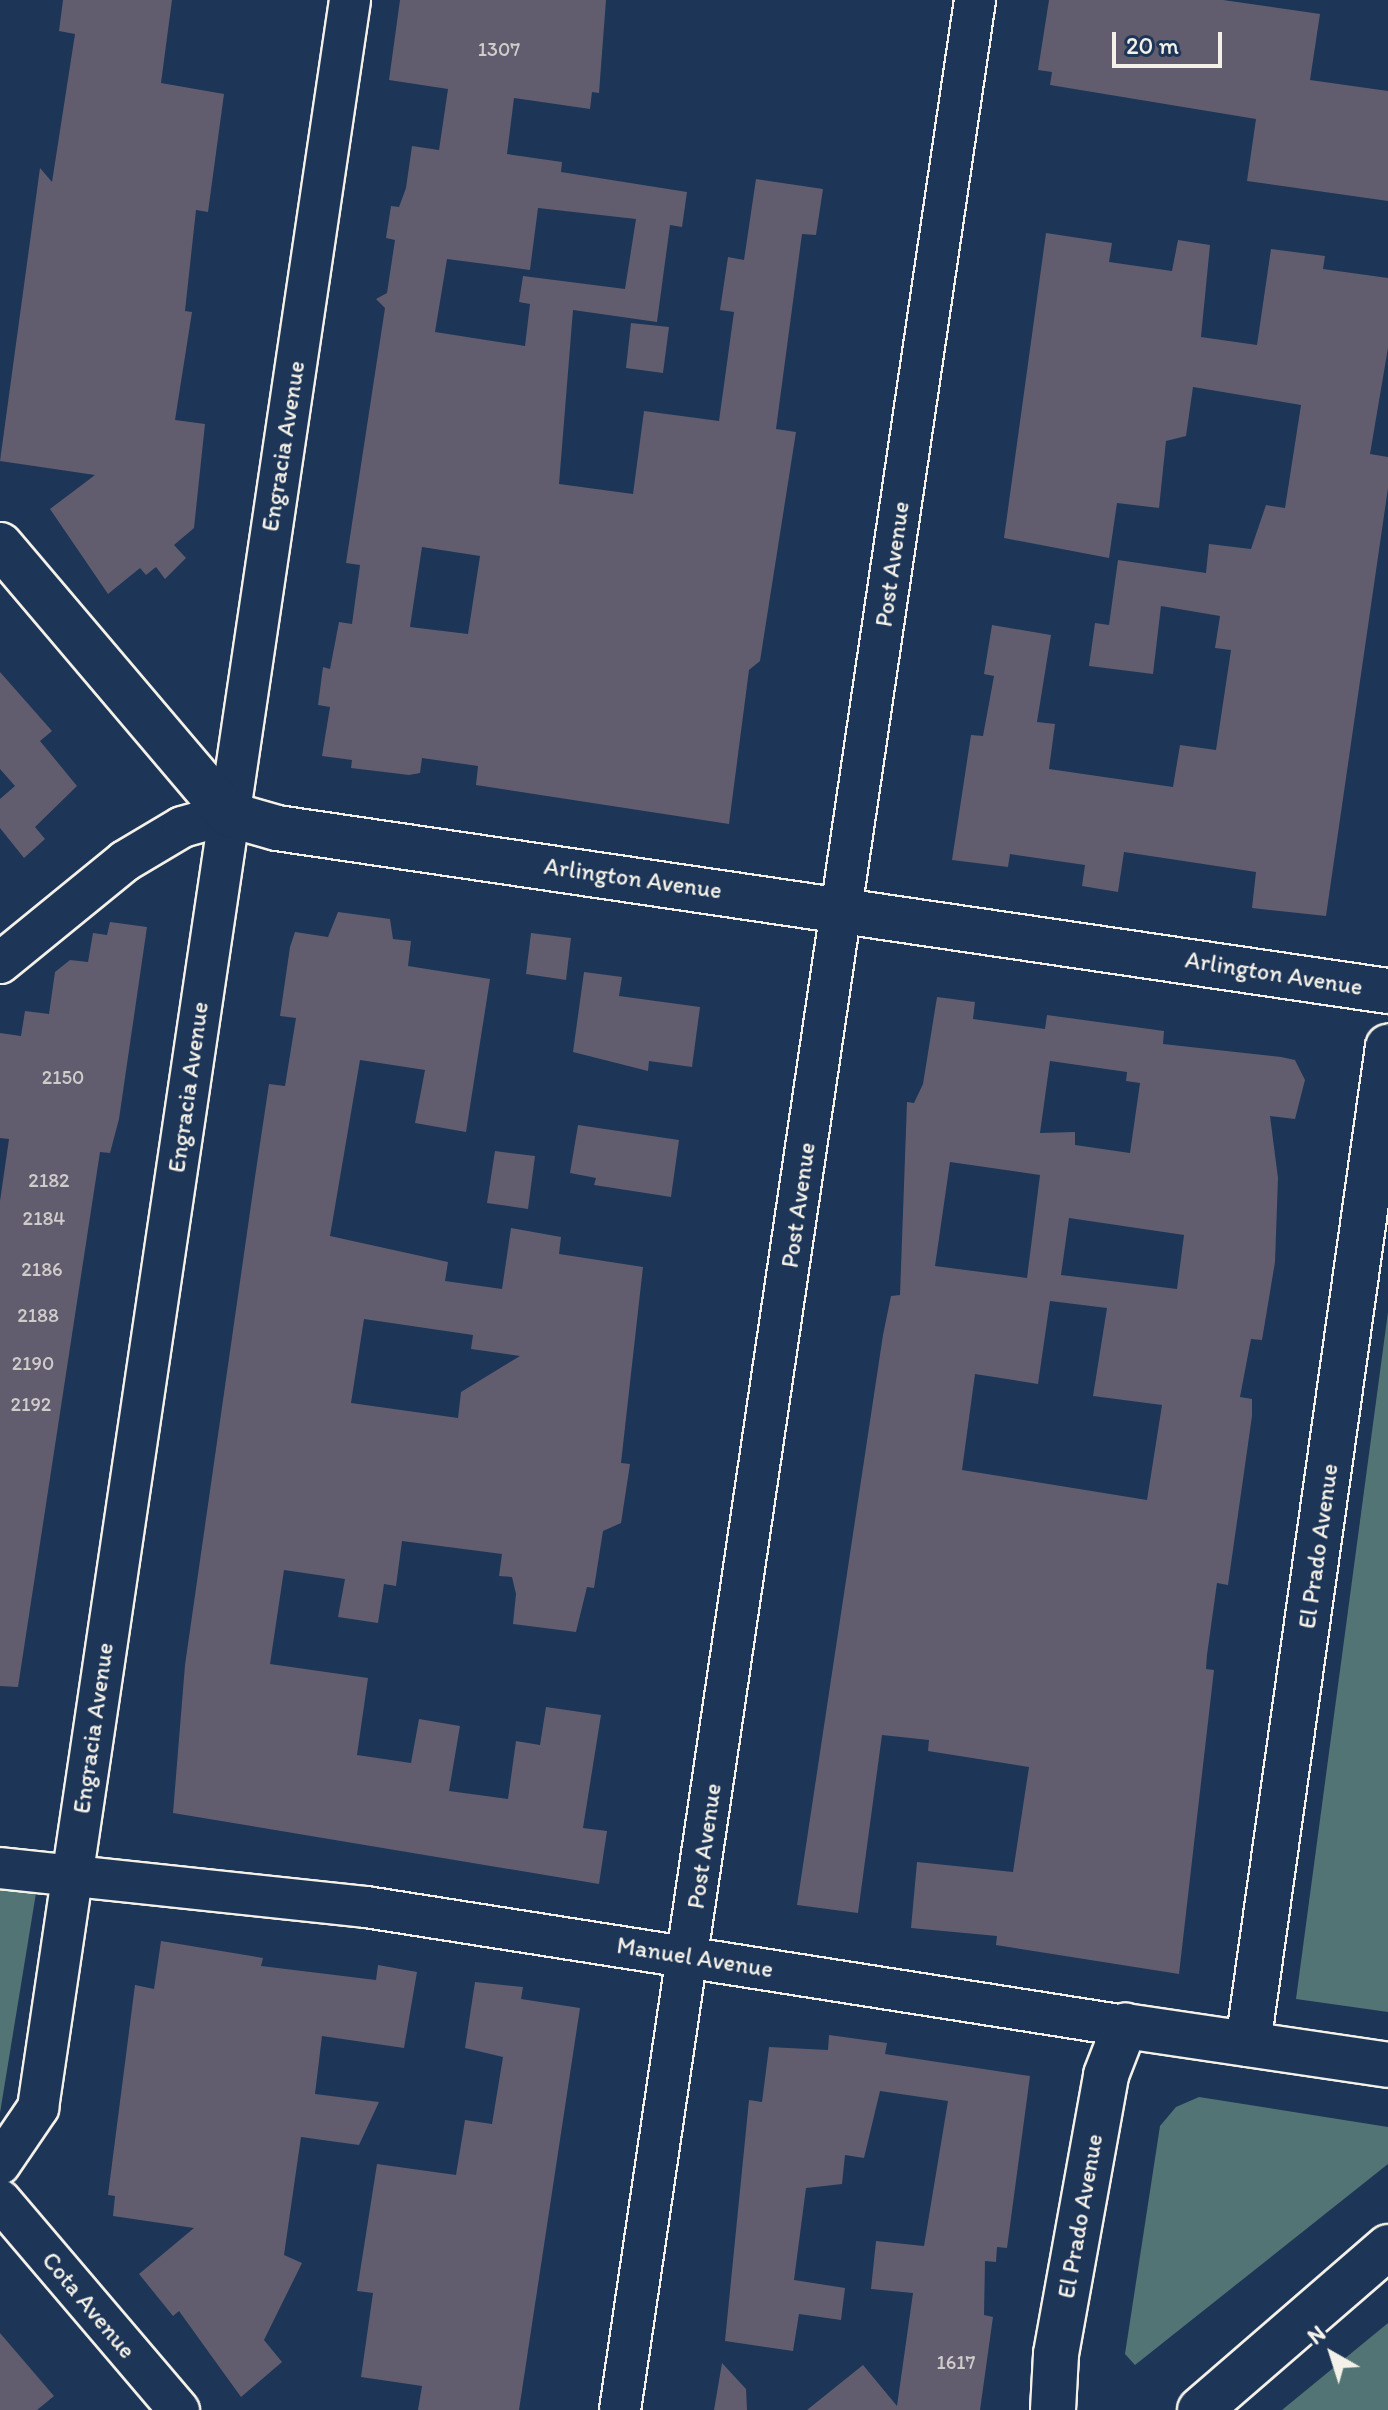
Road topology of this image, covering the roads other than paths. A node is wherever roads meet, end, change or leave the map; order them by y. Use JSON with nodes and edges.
{"nodes":[{"id":1,"x":350,"y":0,"type":"edge"},
{"id":2,"x":975,"y":0,"type":"edge"},
{"id":3,"x":0,"y":545,"type":"edge"},
{"id":4,"x":228,"y":814,"type":"junction"},
{"id":5,"x":841,"y":907,"type":"junction"},
{"id":6,"x":0,"y":963,"type":"edge"},
{"id":7,"x":1388,"y":991,"type":"edge"},
{"id":8,"x":1388,"y":1047,"type":"edge"},
{"id":9,"x":0,"y":1868,"type":"edge"},
{"id":10,"x":71,"y":1879,"type":"junction"},
{"id":11,"x":688,"y":1955,"type":"junction"},
{"id":12,"x":1125,"y":2026,"type":"junction"},
{"id":13,"x":1248,"y":2044,"type":"junction"},
{"id":14,"x":1388,"y":2065,"type":"edge"},
{"id":15,"x":0,"y":2164,"type":"edge"},
{"id":16,"x":0,"y":2200,"type":"edge"},
{"id":17,"x":1388,"y":2247,"type":"edge"},
{"id":18,"x":179,"y":2410,"type":"edge"},
{"id":19,"x":620,"y":2410,"type":"edge"},
{"id":20,"x":1053,"y":2410,"type":"edge"},
{"id":21,"x":1200,"y":2410,"type":"edge"}],
"edges":[{"from":1,"to":4,"type":"street","name":"Engracia Avenue"},
{"from":2,"to":5,"type":"street","name":"Post Avenue"},
{"from":3,"to":4,"type":"street"},
{"from":4,"to":5,"type":"street","name":"Arlington Avenue"},
{"from":4,"to":6,"type":"street"},
{"from":4,"to":10,"type":"street","name":"Engracia Avenue"},
{"from":5,"to":7,"type":"street","name":"Arlington Avenue"},
{"from":5,"to":11,"type":"street","name":"Post Avenue"},
{"from":8,"to":13,"type":"street","name":"El Prado Avenue"},
{"from":9,"to":10,"type":"street","name":"Manuel Avenue"},
{"from":10,"to":11,"type":"street","name":"Manuel Avenue"},
{"from":10,"to":15,"type":"street","name":"Engracia Avenue"},
{"from":11,"to":12,"type":"street","name":"Manuel Avenue"},
{"from":11,"to":19,"type":"street","name":"Post Avenue"},
{"from":12,"to":13,"type":"street","name":"Manuel Avenue"},
{"from":12,"to":20,"type":"street","name":"El Prado Avenue"},
{"from":13,"to":14,"type":"street","name":"Manuel Avenue"},
{"from":16,"to":18,"type":"street","name":"Cota Avenue"},
{"from":17,"to":21,"type":"street"}]}
